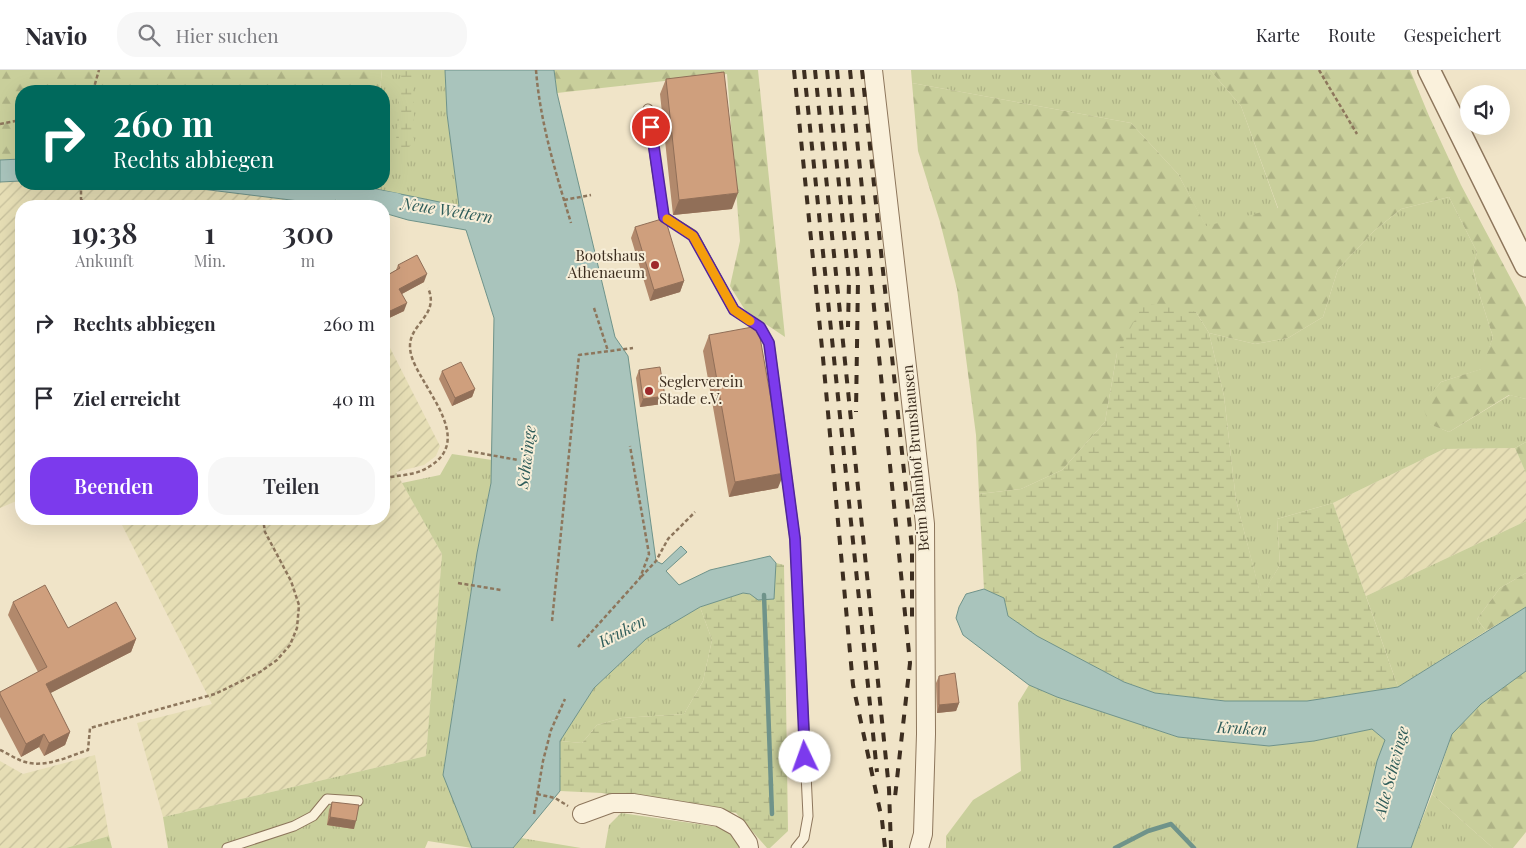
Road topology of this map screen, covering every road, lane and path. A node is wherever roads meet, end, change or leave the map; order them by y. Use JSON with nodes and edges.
{"nodes":[{"id":1,"x":99,"y":70,"type":"edge"},
{"id":2,"x":536,"y":70,"type":"edge"},
{"id":3,"x":874,"y":70,"type":"edge"},
{"id":4,"x":1319,"y":70,"type":"edge"},
{"id":5,"x":1429,"y":70,"type":"edge"},
{"id":6,"x":95,"y":85,"type":"edge"},
{"id":7,"x":648,"y":109,"type":"dead end"},
{"id":8,"x":15,"y":121,"type":"edge"},
{"id":9,"x":0,"y":124,"type":"edge"},
{"id":10,"x":1356,"y":134,"type":"dead end"},
{"id":11,"x":590,"y":195,"type":"dead end"},
{"id":12,"x":564,"y":200,"type":"junction"},
{"id":13,"x":571,"y":223,"type":"dead end"},
{"id":14,"x":1526,"y":266,"type":"edge"},
{"id":15,"x":428,"y":288,"type":"dead end"},
{"id":16,"x":594,"y":308,"type":"dead end"},
{"id":17,"x":633,"y":348,"type":"dead end"},
{"id":18,"x":608,"y":351,"type":"junction"},
{"id":19,"x":630,"y":446,"type":"dead end"},
{"id":20,"x":468,"y":451,"type":"dead end"},
{"id":21,"x":518,"y":460,"type":"dead end"},
{"id":22,"x":390,"y":477,"type":"edge"},
{"id":23,"x":695,"y":512,"type":"dead end"},
{"id":24,"x":263,"y":525,"type":"edge"},
{"id":25,"x":640,"y":578,"type":"junction"},
{"id":26,"x":458,"y":583,"type":"dead end"},
{"id":27,"x":501,"y":590,"type":"dead end"},
{"id":28,"x":552,"y":621,"type":"dead end"},
{"id":29,"x":578,"y":647,"type":"dead end"},
{"id":30,"x":565,"y":699,"type":"dead end"},
{"id":31,"x":0,"y":750,"type":"edge"},
{"id":32,"x":537,"y":794,"type":"junction"},
{"id":33,"x":555,"y":798,"type":"dead end"},
{"id":34,"x":358,"y":801,"type":"dead end"},
{"id":35,"x":534,"y":814,"type":"dead end"},
{"id":36,"x":582,"y":814,"type":"dead end"},
{"id":37,"x":227,"y":848,"type":"edge"},
{"id":38,"x":749,"y":848,"type":"edge"},
{"id":39,"x":796,"y":848,"type":"edge"},
{"id":40,"x":920,"y":848,"type":"edge"}],
"edges":[{"from":1,"to":6,"type":"path"},
{"from":2,"to":12,"type":"path"},
{"from":3,"to":40,"type":"street","name":"Beim Bahnhof Brunshausen"},
{"from":4,"to":10,"type":"path"},
{"from":5,"to":14,"type":"street"},
{"from":7,"to":39,"type":"lane"},
{"from":8,"to":9,"type":"path"},
{"from":11,"to":12,"type":"path"},
{"from":12,"to":13,"type":"path"},
{"from":15,"to":22,"type":"path"},
{"from":16,"to":18,"type":"path"},
{"from":17,"to":18,"type":"path"},
{"from":18,"to":28,"type":"path"},
{"from":19,"to":25,"type":"path"},
{"from":20,"to":21,"type":"path"},
{"from":23,"to":25,"type":"path"},
{"from":24,"to":31,"type":"path"},
{"from":25,"to":29,"type":"path"},
{"from":26,"to":27,"type":"path"},
{"from":30,"to":32,"type":"path"},
{"from":32,"to":33,"type":"path"},
{"from":32,"to":35,"type":"path"},
{"from":34,"to":37,"type":"lane"},
{"from":36,"to":38,"type":"street"}]}
